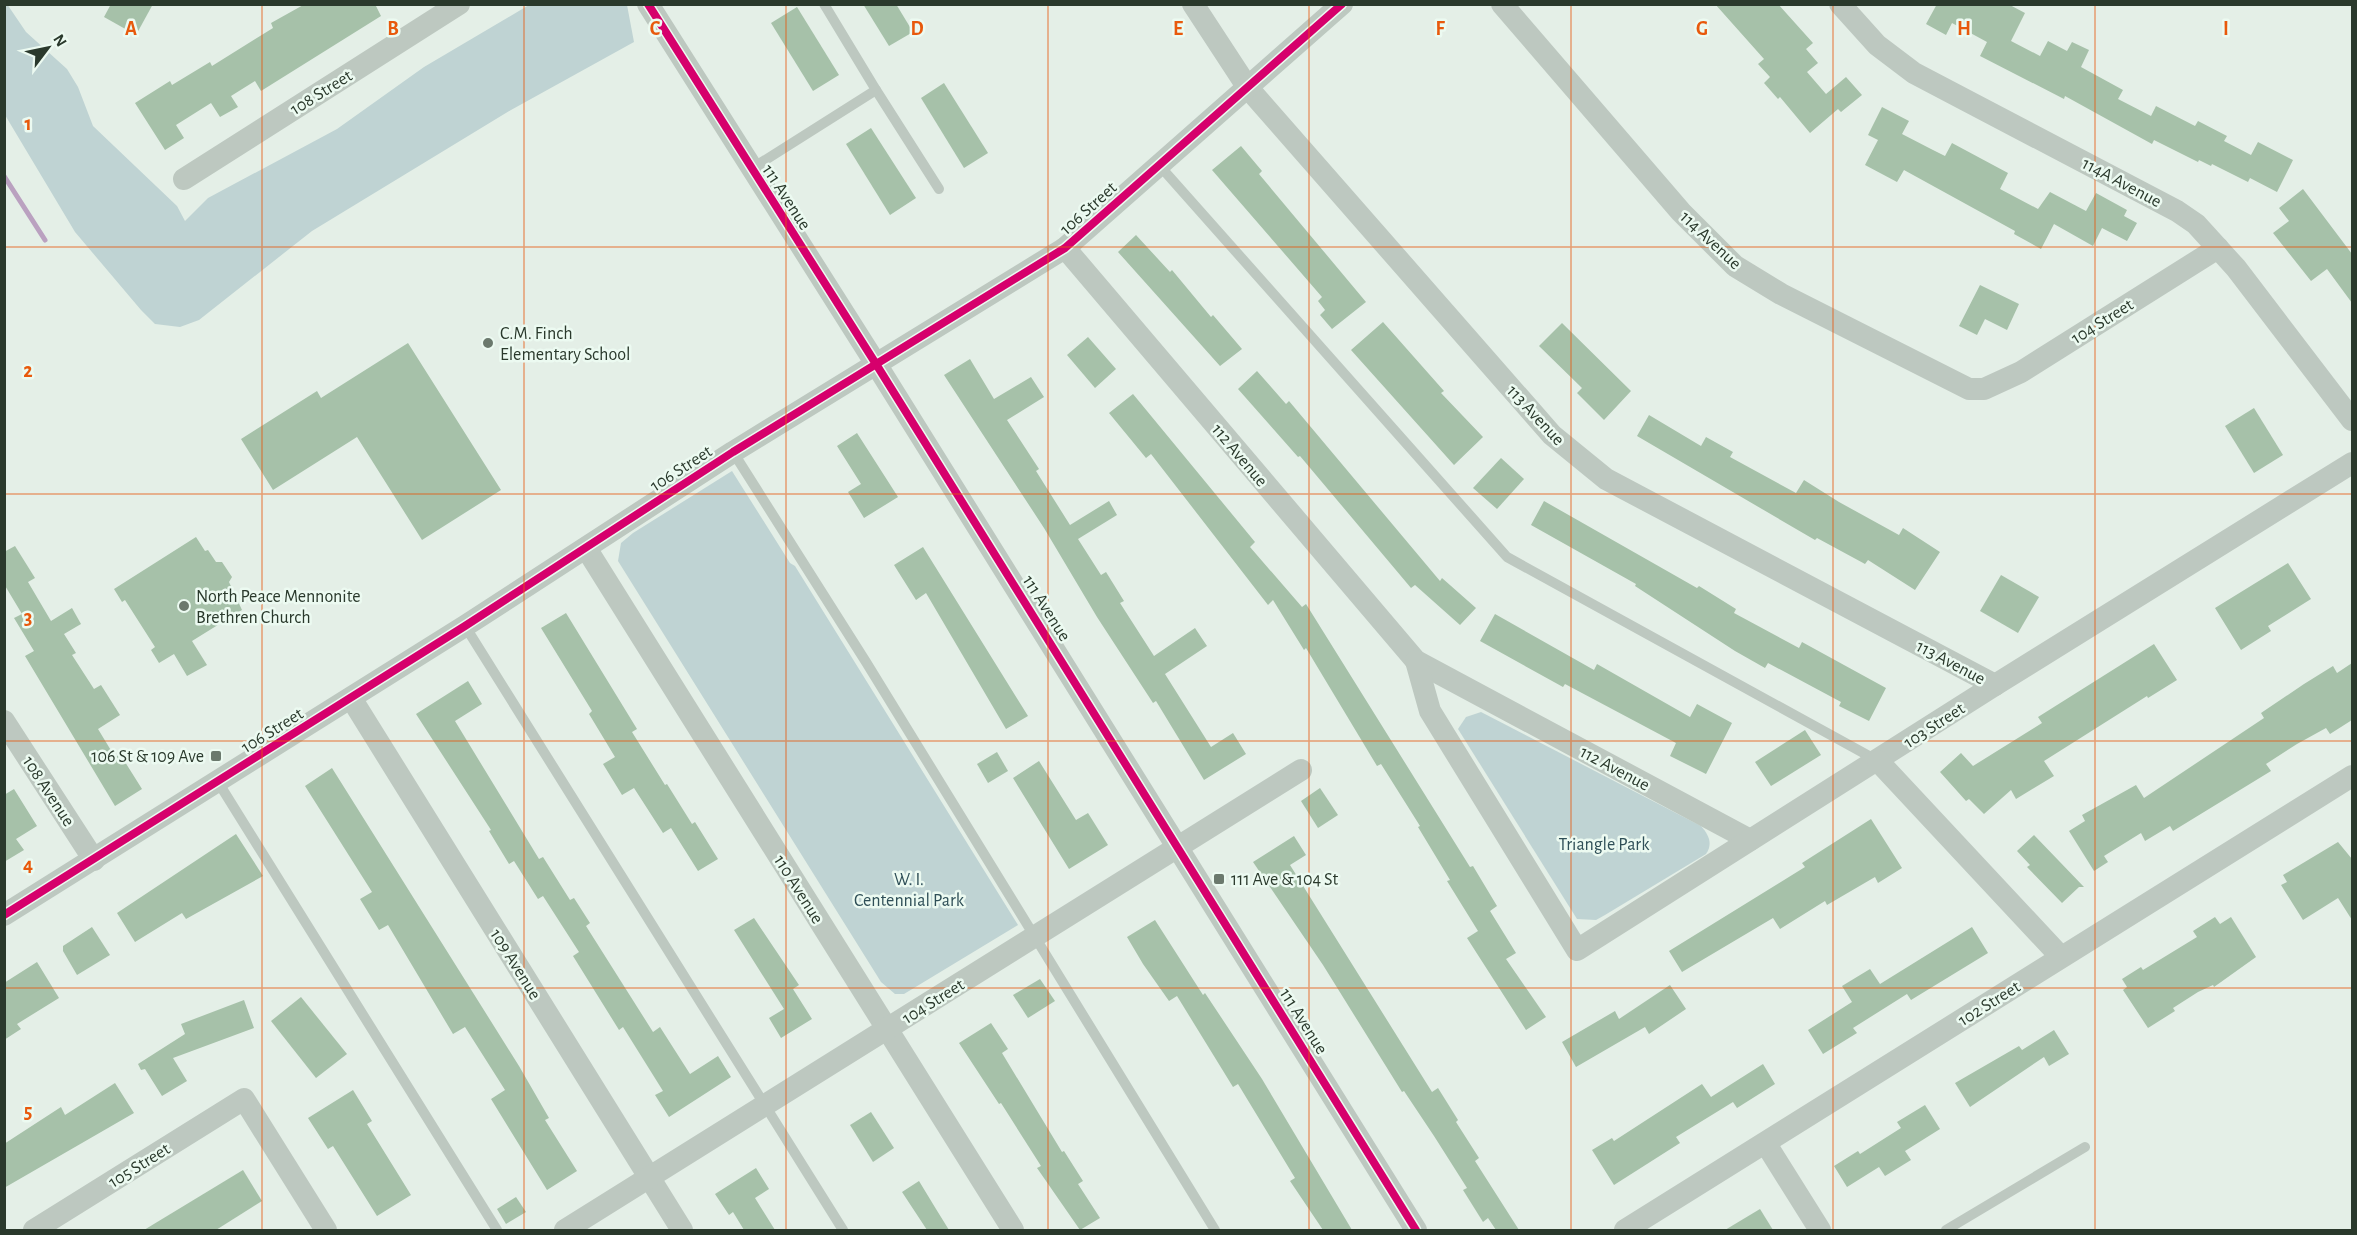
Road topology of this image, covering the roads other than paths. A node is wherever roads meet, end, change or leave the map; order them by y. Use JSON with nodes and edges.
{"nodes":[{"id":1,"x":459,"y":4,"type":"edge"},
{"id":2,"x":648,"y":4,"type":"edge"},
{"id":3,"x":824,"y":4,"type":"edge"},
{"id":4,"x":1193,"y":4,"type":"edge"},
{"id":5,"x":1342,"y":4,"type":"edge"},
{"id":6,"x":1502,"y":4,"type":"edge"},
{"id":7,"x":1840,"y":4,"type":"edge"},
{"id":8,"x":1248,"y":88,"type":"junction"},
{"id":9,"x":876,"y":90,"type":"junction"},
{"id":10,"x":1159,"y":165,"type":"junction"},
{"id":11,"x":751,"y":169,"type":"junction"},
{"id":12,"x":184,"y":179,"type":"dead end"},
{"id":13,"x":939,"y":189,"type":"dead end"},
{"id":14,"x":1065,"y":248,"type":"junction"},
{"id":15,"x":2218,"y":248,"type":"junction"},
{"id":16,"x":876,"y":364,"type":"junction"},
{"id":17,"x":1984,"y":389,"type":"joint"},
{"id":18,"x":2352,"y":420,"type":"edge"},
{"id":19,"x":733,"y":452,"type":"junction"},
{"id":20,"x":2352,"y":463,"type":"edge"},
{"id":21,"x":586,"y":548,"type":"junction"},
{"id":22,"x":465,"y":626,"type":"junction"},
{"id":23,"x":1416,"y":661,"type":"junction"},
{"id":24,"x":1995,"y":685,"type":"junction"},
{"id":25,"x":351,"y":698,"type":"junction"},
{"id":26,"x":4,"y":721,"type":"edge"},
{"id":27,"x":1878,"y":761,"type":"junction"},
{"id":28,"x":1301,"y":770,"type":"dead end"},
{"id":29,"x":2352,"y":776,"type":"edge"},
{"id":30,"x":218,"y":782,"type":"junction"},
{"id":31,"x":1750,"y":840,"type":"junction"},
{"id":32,"x":1177,"y":847,"type":"junction"},
{"id":33,"x":94,"y":860,"type":"junction"},
{"id":34,"x":4,"y":915,"type":"edge"},
{"id":35,"x":1033,"y":937,"type":"junction"},
{"id":36,"x":1577,"y":950,"type":"joint"},
{"id":37,"x":2061,"y":957,"type":"junction"},
{"id":38,"x":887,"y":1030,"type":"junction"},
{"id":39,"x":766,"y":1106,"type":"junction"},
{"id":40,"x":1766,"y":1144,"type":"junction"},
{"id":41,"x":2085,"y":1147,"type":"dead end"},
{"id":42,"x":649,"y":1178,"type":"junction"},
{"id":43,"x":34,"y":1230,"type":"edge"},
{"id":44,"x":326,"y":1230,"type":"edge"},
{"id":45,"x":497,"y":1230,"type":"edge"},
{"id":46,"x":565,"y":1230,"type":"edge"},
{"id":47,"x":682,"y":1230,"type":"edge"},
{"id":48,"x":843,"y":1230,"type":"edge"},
{"id":49,"x":1013,"y":1230,"type":"edge"},
{"id":50,"x":1215,"y":1230,"type":"edge"},
{"id":51,"x":1416,"y":1230,"type":"edge"},
{"id":52,"x":1625,"y":1230,"type":"edge"},
{"id":53,"x":1820,"y":1230,"type":"edge"},
{"id":54,"x":1946,"y":1230,"type":"edge"}],
"edges":[{"from":1,"to":12,"type":"street","name":"108 Street"},
{"from":2,"to":11,"type":"street","name":"111 Avenue"},
{"from":3,"to":9,"type":"lane"},
{"from":4,"to":8,"type":"street","name":"113 Avenue"},
{"from":5,"to":8,"type":"street","name":"106 Street"},
{"from":6,"to":17,"type":"street","name":"114 Avenue"},
{"from":7,"to":15,"type":"street","name":"114A Avenue"},
{"from":8,"to":10,"type":"street","name":"106 Street"},
{"from":8,"to":24,"type":"street","name":"113 Avenue"},
{"from":9,"to":11,"type":"lane"},
{"from":9,"to":13,"type":"lane"},
{"from":10,"to":14,"type":"street","name":"106 Street"},
{"from":10,"to":27,"type":"lane"},
{"from":11,"to":16,"type":"street","name":"111 Avenue"},
{"from":14,"to":16,"type":"street","name":"106 Street"},
{"from":14,"to":23,"type":"street","name":"112 Avenue"},
{"from":15,"to":17,"type":"street","name":"104 Street"},
{"from":15,"to":18,"type":"street","name":"114A Avenue"},
{"from":16,"to":19,"type":"street","name":"106 Street"},
{"from":16,"to":32,"type":"street","name":"111 Avenue"},
{"from":19,"to":21,"type":"street","name":"106 Street"},
{"from":19,"to":35,"type":"lane"},
{"from":20,"to":24,"type":"street","name":"103 Street"},
{"from":21,"to":22,"type":"street","name":"106 Street"},
{"from":21,"to":38,"type":"street","name":"110 Avenue"},
{"from":22,"to":25,"type":"street","name":"106 Street"},
{"from":22,"to":39,"type":"lane"},
{"from":23,"to":31,"type":"street","name":"112 Avenue"},
{"from":23,"to":36,"type":"street","name":"112 Avenue"},
{"from":24,"to":27,"type":"street","name":"103 Street"},
{"from":25,"to":30,"type":"street","name":"106 Street"},
{"from":25,"to":42,"type":"street","name":"109 Avenue"},
{"from":26,"to":33,"type":"street","name":"108 Avenue"},
{"from":27,"to":31,"type":"street","name":"103 Street"},
{"from":27,"to":37,"type":"street"},
{"from":28,"to":32,"type":"street","name":"104 Street"},
{"from":29,"to":37,"type":"street","name":"102 Street"},
{"from":30,"to":33,"type":"street","name":"106 Street"},
{"from":30,"to":45,"type":"lane"},
{"from":31,"to":36,"type":"street","name":"103 Street"},
{"from":32,"to":35,"type":"street","name":"104 Street"},
{"from":32,"to":51,"type":"street","name":"111 Avenue"},
{"from":33,"to":34,"type":"street","name":"106 Street"},
{"from":35,"to":38,"type":"street","name":"104 Street"},
{"from":35,"to":50,"type":"lane"},
{"from":37,"to":40,"type":"street","name":"102 Street"},
{"from":38,"to":39,"type":"street","name":"104 Street"},
{"from":38,"to":49,"type":"street","name":"110 Avenue"},
{"from":39,"to":42,"type":"street","name":"104 Street"},
{"from":39,"to":48,"type":"lane"},
{"from":40,"to":52,"type":"street","name":"102 Street"},
{"from":40,"to":53,"type":"street"},
{"from":41,"to":54,"type":"lane"},
{"from":42,"to":46,"type":"street","name":"104 Street"},
{"from":42,"to":47,"type":"street","name":"109 Avenue"},
{"from":43,"to":44,"type":"street","name":"105 Street"}]}
